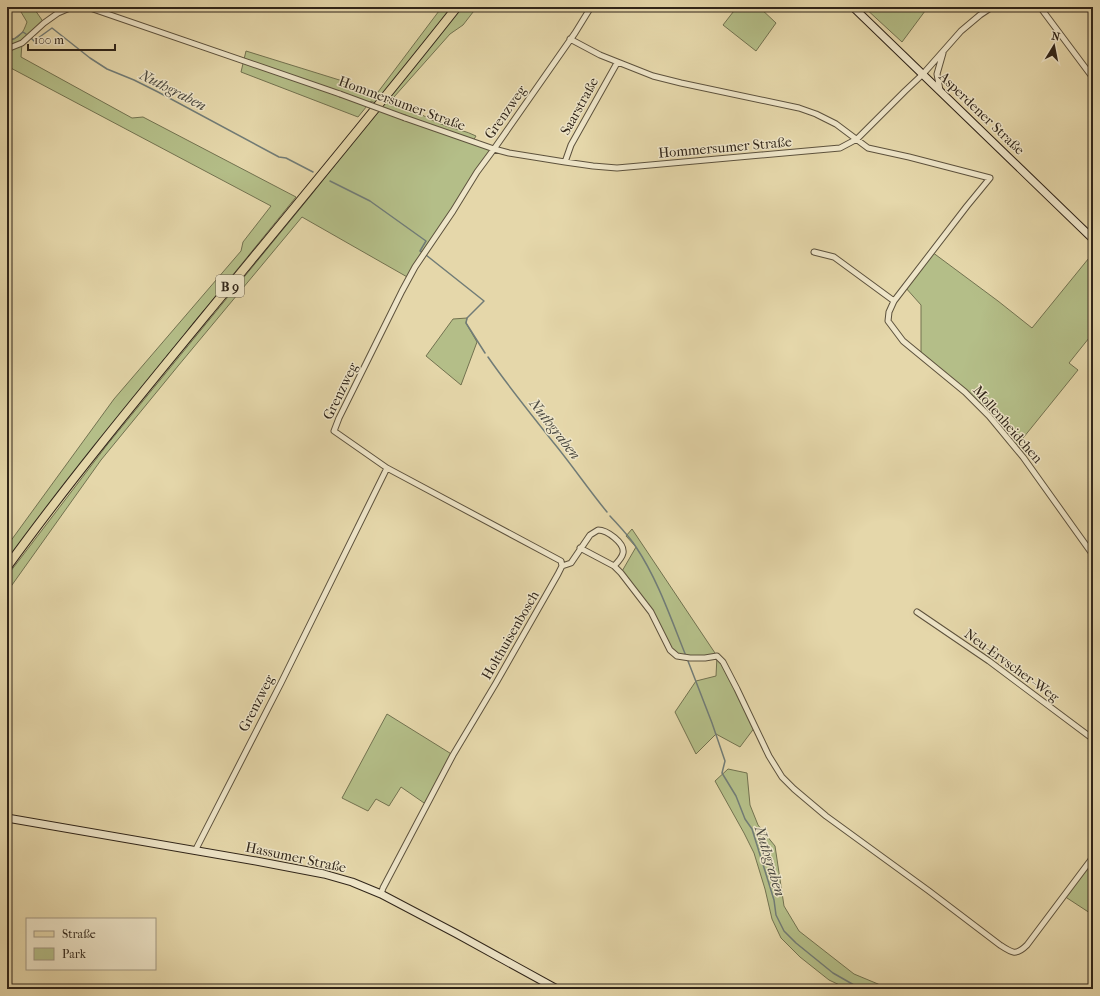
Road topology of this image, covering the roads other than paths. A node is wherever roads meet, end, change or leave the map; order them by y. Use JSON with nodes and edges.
{"nodes":[{"id":1,"x":457,"y":7,"type":"edge"},
{"id":2,"x":591,"y":7,"type":"edge"},
{"id":3,"x":853,"y":7,"type":"edge"},
{"id":4,"x":992,"y":7,"type":"edge"},
{"id":5,"x":1040,"y":7,"type":"edge"},
{"id":6,"x":570,"y":39,"type":"junction"},
{"id":7,"x":7,"y":49,"type":"edge"},
{"id":8,"x":944,"y":50,"type":"junction"},
{"id":9,"x":617,"y":63,"type":"junction"},
{"id":10,"x":923,"y":74,"type":"junction"},
{"id":11,"x":1093,"y":78,"type":"edge"},
{"id":12,"x":940,"y":90,"type":"junction"},
{"id":13,"x":857,"y":139,"type":"junction"},
{"id":14,"x":494,"y":149,"type":"junction"},
{"id":15,"x":565,"y":162,"type":"junction"},
{"id":16,"x":1093,"y":239,"type":"edge"},
{"id":17,"x":814,"y":252,"type":"dead end"},
{"id":18,"x":894,"y":301,"type":"junction"},
{"id":19,"x":387,"y":468,"type":"junction"},
{"id":20,"x":580,"y":548,"type":"junction"},
{"id":21,"x":1093,"y":555,"type":"edge"},
{"id":22,"x":562,"y":566,"type":"junction"},
{"id":23,"x":614,"y":566,"type":"junction"},
{"id":24,"x":7,"y":567,"type":"edge"},
{"id":25,"x":917,"y":612,"type":"dead end"},
{"id":26,"x":1093,"y":739,"type":"edge"},
{"id":27,"x":7,"y":818,"type":"edge"},
{"id":28,"x":195,"y":850,"type":"junction"},
{"id":29,"x":1093,"y":857,"type":"edge"},
{"id":30,"x":381,"y":894,"type":"junction"},
{"id":31,"x":557,"y":989,"type":"edge"}],
"edges":[{"from":1,"to":24,"type":"main road","number":"B 9"},
{"from":2,"to":6,"type":"street","name":"Grenzweg"},
{"from":3,"to":10,"type":"street","name":"Asperdener Straße"},
{"from":4,"to":8,"type":"street","name":"Hommersumer Straße"},
{"from":5,"to":11,"type":"street"},
{"from":6,"to":9,"type":"street"},
{"from":6,"to":14,"type":"street","name":"Grenzweg"},
{"from":7,"to":14,"type":"street","name":"Hommersumer Straße","bridge":true},
{"from":8,"to":10,"type":"street","name":"Hommersumer Straße"},
{"from":8,"to":12,"type":"street"},
{"from":9,"to":13,"type":"street"},
{"from":9,"to":15,"type":"street","name":"Saarstraße"},
{"from":10,"to":12,"type":"street","name":"Asperdener Straße"},
{"from":10,"to":13,"type":"street","name":"Hommersumer Straße"},
{"from":12,"to":16,"type":"street","name":"Asperdener Straße"},
{"from":13,"to":15,"type":"street","name":"Hommersumer Straße"},
{"from":13,"to":18,"type":"street","name":"Mollenheidchen"},
{"from":14,"to":15,"type":"street","name":"Hommersumer Straße"},
{"from":14,"to":19,"type":"street","name":"Grenzweg"},
{"from":17,"to":18,"type":"street"},
{"from":18,"to":21,"type":"street","name":"Mollenheidchen"},
{"from":19,"to":22,"type":"street"},
{"from":19,"to":28,"type":"street","name":"Grenzweg"},
{"from":20,"to":22,"type":"street"},
{"from":20,"to":23,"type":"street"},
{"from":20,"to":23,"type":"street"},
{"from":22,"to":30,"type":"street","name":"Holthuisenbosch"},
{"from":23,"to":29,"type":"street"},
{"from":25,"to":26,"type":"street","name":"Neu-Ervscher-Weg"},
{"from":27,"to":28,"type":"street","name":"Hassumer Straße"},
{"from":28,"to":30,"type":"street","name":"Hassumer Straße"},
{"from":30,"to":31,"type":"street","name":"Hassumer Straße"}]}
